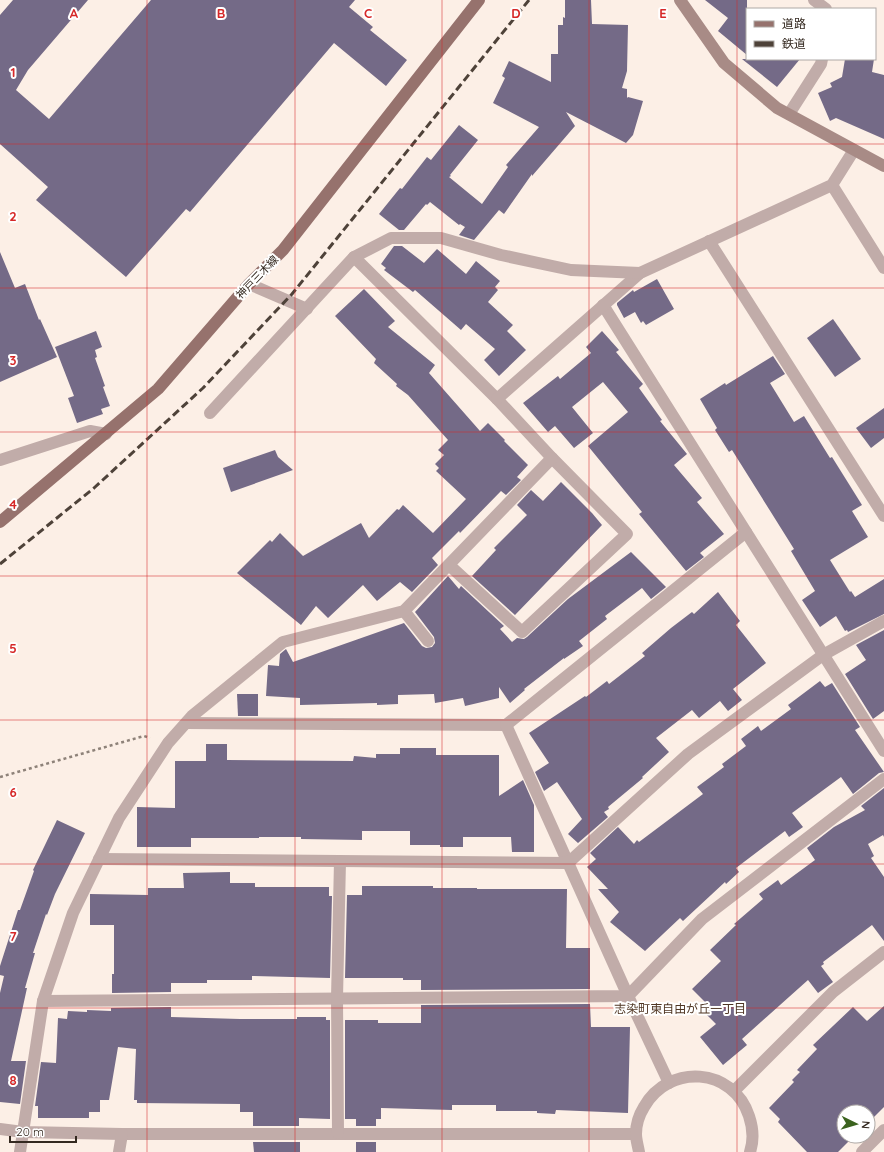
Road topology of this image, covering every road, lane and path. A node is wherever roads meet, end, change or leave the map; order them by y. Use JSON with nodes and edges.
{"nodes":[{"id":1,"x":479,"y":0,"type":"edge"},
{"id":2,"x":680,"y":0,"type":"edge"},
{"id":3,"x":814,"y":0,"type":"edge"},
{"id":4,"x":825,"y":8,"type":"edge"},
{"id":5,"x":822,"y":60,"type":"edge"},
{"id":6,"x":789,"y":114,"type":"junction"},
{"id":7,"x":854,"y":150,"type":"junction"},
{"id":8,"x":884,"y":166,"type":"edge"},
{"id":9,"x":832,"y":185,"type":"junction"},
{"id":10,"x":709,"y":241,"type":"junction"},
{"id":11,"x":354,"y":257,"type":"junction"},
{"id":12,"x":884,"y":268,"type":"edge"},
{"id":13,"x":640,"y":273,"type":"junction"},
{"id":14,"x":249,"y":284,"type":"junction"},
{"id":15,"x":603,"y":305,"type":"junction"},
{"id":16,"x":307,"y":310,"type":"junction"},
{"id":17,"x":497,"y":399,"type":"junction"},
{"id":18,"x":210,"y":413,"type":"dead end"},
{"id":19,"x":106,"y":434,"type":"junction"},
{"id":20,"x":552,"y":458,"type":"junction"},
{"id":21,"x":0,"y":460,"type":"edge"},
{"id":22,"x":884,"y":516,"type":"edge"},
{"id":23,"x":0,"y":522,"type":"edge"},
{"id":24,"x":746,"y":532,"type":"junction"},
{"id":25,"x":449,"y":564,"type":"junction"},
{"id":26,"x":404,"y":611,"type":"junction"},
{"id":27,"x":884,"y":621,"type":"edge"},
{"id":28,"x":428,"y":641,"type":"dead end"},
{"id":29,"x":823,"y":655,"type":"junction"},
{"id":30,"x":187,"y":723,"type":"junction"},
{"id":31,"x":506,"y":725,"type":"junction"},
{"id":32,"x":168,"y":743,"type":"junction"},
{"id":33,"x":884,"y":751,"type":"edge"},
{"id":34,"x":0,"y":777,"type":"edge"},
{"id":35,"x":884,"y":779,"type":"edge"},
{"id":36,"x":99,"y":859,"type":"junction"},
{"id":37,"x":340,"y":861,"type":"junction"},
{"id":38,"x":568,"y":863,"type":"junction"},
{"id":39,"x":884,"y":952,"type":"edge"},
{"id":40,"x":628,"y":996,"type":"junction"},
{"id":41,"x":337,"y":998,"type":"junction"},
{"id":42,"x":43,"y":1001,"type":"junction"},
{"id":43,"x":669,"y":1083,"type":"junction"},
{"id":44,"x":734,"y":1091,"type":"junction"},
{"id":45,"x":0,"y":1129,"type":"edge"},
{"id":46,"x":884,"y":1130,"type":"edge"},
{"id":47,"x":23,"y":1132,"type":"junction"},
{"id":48,"x":122,"y":1134,"type":"junction"},
{"id":49,"x":338,"y":1134,"type":"junction"},
{"id":50,"x":636,"y":1134,"type":"junction"},
{"id":51,"x":20,"y":1152,"type":"edge"},
{"id":52,"x":119,"y":1152,"type":"edge"},
{"id":53,"x":639,"y":1152,"type":"edge"},
{"id":54,"x":750,"y":1152,"type":"edge"},
{"id":55,"x":862,"y":1152,"type":"edge"}],
"edges":[{"from":1,"to":14,"type":"main road","name":"神戸三木線"},
{"from":2,"to":6,"type":"street"},
{"from":3,"to":4,"type":"street"},
{"from":5,"to":6,"type":"street"},
{"from":6,"to":7,"type":"street"},
{"from":7,"to":8,"type":"street"},
{"from":7,"to":9,"type":"street"},
{"from":9,"to":10,"type":"street"},
{"from":9,"to":12,"type":"street"},
{"from":10,"to":13,"type":"street"},
{"from":10,"to":22,"type":"street"},
{"from":11,"to":13,"type":"street"},
{"from":11,"to":16,"type":"street"},
{"from":11,"to":17,"type":"street"},
{"from":13,"to":15,"type":"street"},
{"from":14,"to":16,"type":"street"},
{"from":14,"to":19,"type":"main road","name":"神戸三木線"},
{"from":15,"to":17,"type":"street"},
{"from":15,"to":24,"type":"street"},
{"from":16,"to":18,"type":"street"},
{"from":17,"to":20,"type":"street"},
{"from":19,"to":21,"type":"street"},
{"from":19,"to":23,"type":"main road","name":"神戸三木線"},
{"from":20,"to":25,"type":"street"},
{"from":20,"to":25,"type":"street"},
{"from":24,"to":29,"type":"street"},
{"from":24,"to":31,"type":"street"},
{"from":25,"to":26,"type":"street"},
{"from":26,"to":28,"type":"street"},
{"from":26,"to":30,"type":"street"},
{"from":27,"to":29,"type":"street"},
{"from":29,"to":33,"type":"street"},
{"from":29,"to":38,"type":"street"},
{"from":30,"to":31,"type":"street"},
{"from":30,"to":32,"type":"street"},
{"from":31,"to":38,"type":"street"},
{"from":32,"to":34,"type":"path"},
{"from":32,"to":36,"type":"street"},
{"from":35,"to":40,"type":"street"},
{"from":36,"to":37,"type":"street"},
{"from":36,"to":42,"type":"street"},
{"from":37,"to":38,"type":"street"},
{"from":37,"to":41,"type":"street"},
{"from":38,"to":40,"type":"street"},
{"from":39,"to":44,"type":"street"},
{"from":40,"to":41,"type":"street"},
{"from":40,"to":43,"type":"street"},
{"from":41,"to":42,"type":"street"},
{"from":41,"to":49,"type":"street"},
{"from":42,"to":47,"type":"street"},
{"from":43,"to":44,"type":"street"},
{"from":43,"to":50,"type":"street"},
{"from":44,"to":54,"type":"street"},
{"from":45,"to":47,"type":"street"},
{"from":46,"to":55,"type":"street"},
{"from":47,"to":48,"type":"street"},
{"from":47,"to":51,"type":"street"},
{"from":48,"to":49,"type":"street"},
{"from":48,"to":52,"type":"street"},
{"from":49,"to":50,"type":"street"},
{"from":50,"to":53,"type":"street"}]}
